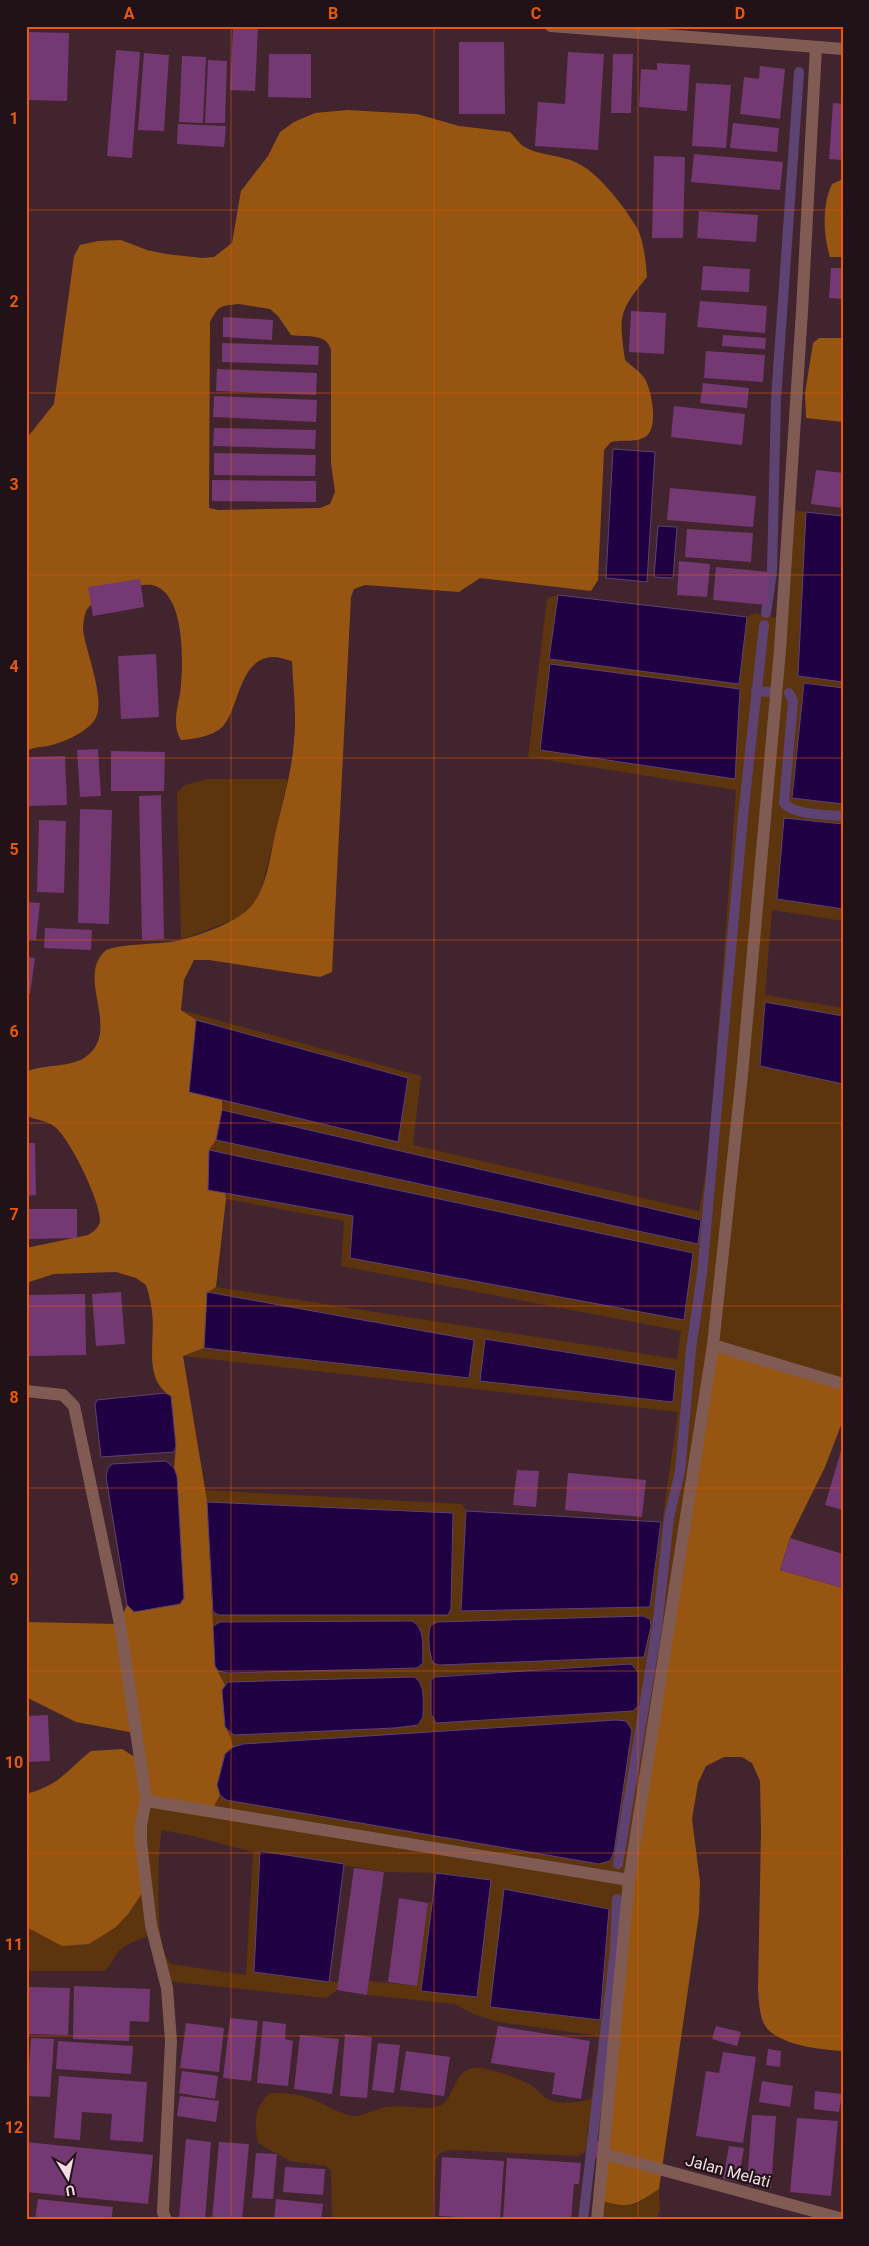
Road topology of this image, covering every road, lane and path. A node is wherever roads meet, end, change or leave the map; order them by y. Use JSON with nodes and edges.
{"nodes":[{"id":1,"x":551,"y":26,"type":"edge"},
{"id":2,"x":816,"y":47,"type":"junction"},
{"id":3,"x":843,"y":50,"type":"edge"},
{"id":4,"x":713,"y":1345,"type":"junction"},
{"id":5,"x":843,"y":1384,"type":"edge"},
{"id":6,"x":26,"y":1391,"type":"edge"},
{"id":7,"x":146,"y":1799,"type":"junction"},
{"id":8,"x":629,"y":1880,"type":"junction"},
{"id":9,"x":604,"y":2154,"type":"junction"},
{"id":10,"x":843,"y":2219,"type":"edge"},
{"id":11,"x":166,"y":2220,"type":"edge"},
{"id":12,"x":597,"y":2220,"type":"edge"}],
"edges":[{"from":1,"to":2,"type":"street"},
{"from":2,"to":3,"type":"street"},
{"from":2,"to":4,"type":"street"},
{"from":4,"to":5,"type":"street"},
{"from":4,"to":8,"type":"street"},
{"from":6,"to":7,"type":"street"},
{"from":7,"to":8,"type":"street"},
{"from":7,"to":11,"type":"street"},
{"from":8,"to":9,"type":"street"},
{"from":9,"to":10,"type":"street","name":"Jalan Melati"},
{"from":9,"to":12,"type":"street"}]}
